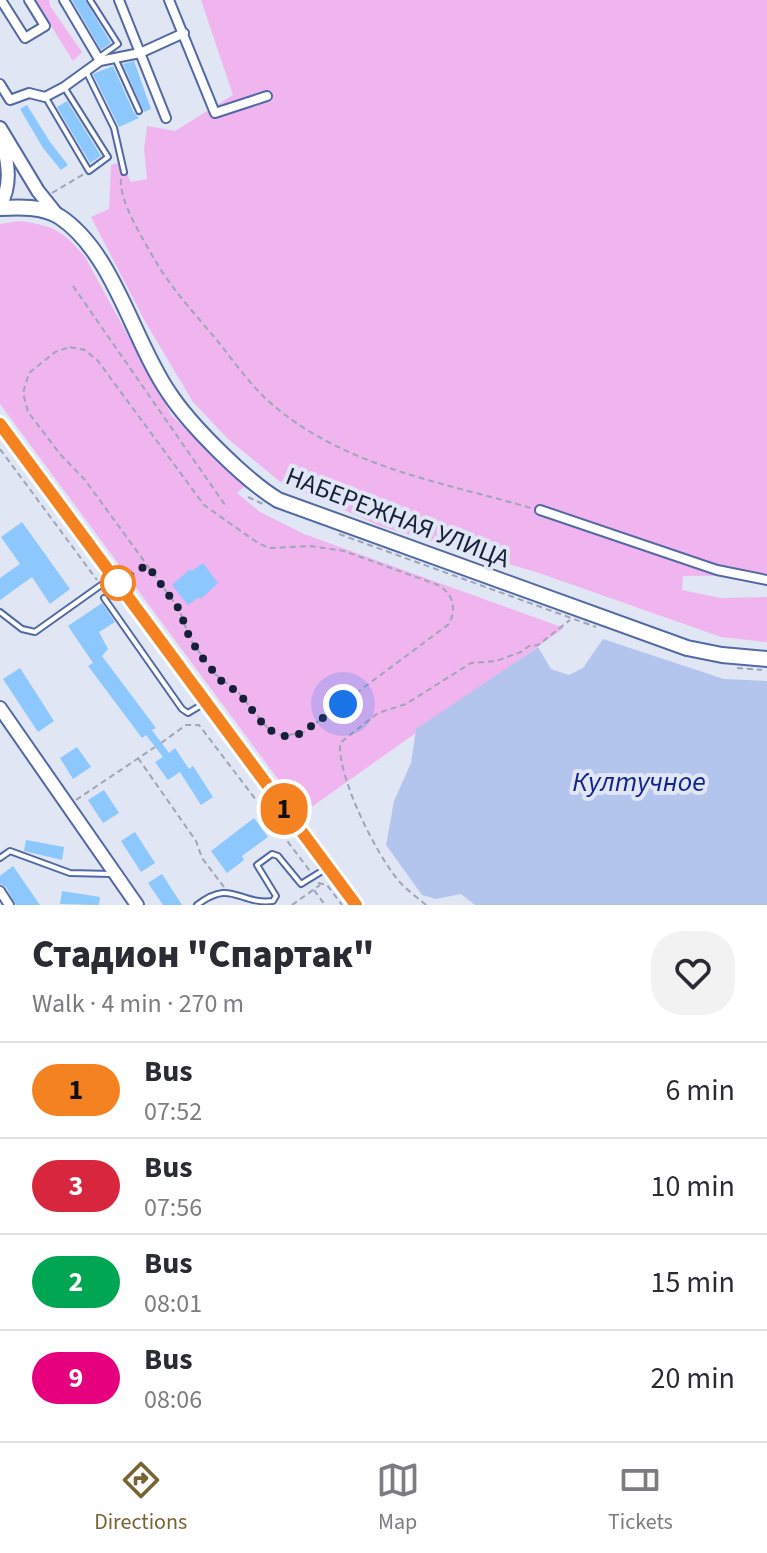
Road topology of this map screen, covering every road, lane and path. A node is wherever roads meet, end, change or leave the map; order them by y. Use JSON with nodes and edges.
{"nodes":[{"id":1,"x":1,"y":0,"type":"edge"},
{"id":2,"x":29,"y":0,"type":"edge"},
{"id":3,"x":64,"y":0,"type":"edge"},
{"id":4,"x":90,"y":0,"type":"edge"},
{"id":5,"x":119,"y":0,"type":"edge"},
{"id":6,"x":169,"y":0,"type":"edge"},
{"id":7,"x":184,"y":33,"type":"junction"},
{"id":8,"x":140,"y":53,"type":"junction"},
{"id":9,"x":115,"y":58,"type":"junction"},
{"id":10,"x":99,"y":60,"type":"junction"},
{"id":11,"x":86,"y":71,"type":"junction"},
{"id":12,"x":0,"y":84,"type":"edge"},
{"id":13,"x":64,"y":87,"type":"junction"},
{"id":14,"x":267,"y":96,"type":"dead end"},
{"id":15,"x":45,"y":97,"type":"junction"},
{"id":16,"x":139,"y":111,"type":"dead end"},
{"id":17,"x":166,"y":118,"type":"dead end"},
{"id":18,"x":0,"y":129,"type":"edge"},
{"id":19,"x":89,"y":171,"type":"junction"},
{"id":20,"x":123,"y":173,"type":"joint"},
{"id":21,"x":57,"y":192,"type":"dead end"},
{"id":22,"x":0,"y":207,"type":"edge"},
{"id":23,"x":58,"y":216,"type":"junction"},
{"id":24,"x":73,"y":286,"type":"dead end"},
{"id":25,"x":0,"y":424,"type":"edge"},
{"id":26,"x":0,"y":449,"type":"edge"},
{"id":27,"x":225,"y":505,"type":"dead end"},
{"id":28,"x":540,"y":510,"type":"joint"},
{"id":29,"x":76,"y":538,"type":"dead end"},
{"id":30,"x":69,"y":543,"type":"junction"},
{"id":31,"x":90,"y":574,"type":"dead end"},
{"id":32,"x":113,"y":576,"type":"junction"},
{"id":33,"x":767,"y":580,"type":"edge"},
{"id":34,"x":104,"y":598,"type":"dead end"},
{"id":35,"x":0,"y":612,"type":"edge"},
{"id":36,"x":570,"y":620,"type":"dead end"},
{"id":37,"x":767,"y":659,"type":"edge"},
{"id":38,"x":205,"y":702,"type":"junction"},
{"id":39,"x":0,"y":708,"type":"edge"},
{"id":40,"x":302,"y":733,"type":"joint"},
{"id":41,"x":161,"y":743,"type":"dead end"},
{"id":42,"x":155,"y":747,"type":"dead end"},
{"id":43,"x":138,"y":758,"type":"junction"},
{"id":44,"x":81,"y":797,"type":"dead end"},
{"id":45,"x":281,"y":817,"type":"dead end"},
{"id":46,"x":274,"y":823,"type":"junction"},
{"id":47,"x":0,"y":858,"type":"edge"},
{"id":48,"x":328,"y":868,"type":"junction"},
{"id":49,"x":117,"y":874,"type":"junction"},
{"id":50,"x":314,"y":877,"type":"junction"},
{"id":51,"x":320,"y":885,"type":"junction"},
{"id":52,"x":314,"y":890,"type":"junction"},
{"id":53,"x":0,"y":891,"type":"edge"},
{"id":54,"x":227,"y":892,"type":"junction"},
{"id":55,"x":289,"y":900,"type":"dead end"},
{"id":56,"x":9,"y":905,"type":"edge"},
{"id":57,"x":137,"y":905,"type":"edge"},
{"id":58,"x":197,"y":905,"type":"edge"},
{"id":59,"x":292,"y":905,"type":"edge"},
{"id":60,"x":325,"y":905,"type":"edge"},
{"id":61,"x":342,"y":905,"type":"edge"},
{"id":62,"x":356,"y":905,"type":"edge"},
{"id":63,"x":426,"y":905,"type":"edge"}],
"edges":[{"from":1,"to":2,"type":"street"},
{"from":3,"to":10,"type":"street"},
{"from":4,"to":10,"type":"lane"},
{"from":5,"to":8,"type":"street"},
{"from":6,"to":7,"type":"street"},
{"from":7,"to":8,"type":"street"},
{"from":7,"to":14,"type":"street"},
{"from":8,"to":9,"type":"street"},
{"from":8,"to":17,"type":"street"},
{"from":9,"to":10,"type":"street"},
{"from":9,"to":16,"type":"lane"},
{"from":10,"to":11,"type":"street"},
{"from":11,"to":13,"type":"street"},
{"from":11,"to":20,"type":"lane"},
{"from":12,"to":15,"type":"street"},
{"from":13,"to":15,"type":"street"},
{"from":13,"to":19,"type":"lane"},
{"from":15,"to":19,"type":"lane"},
{"from":18,"to":22,"type":"main road"},
{"from":18,"to":23,"type":"main road"},
{"from":19,"to":21,"type":"path"},
{"from":20,"to":28,"type":"path"},
{"from":22,"to":23,"type":"main road"},
{"from":23,"to":37,"type":"main road","name":"НАБЕРЕЖНАЯ УЛИЦА"},
{"from":24,"to":27,"type":"path"},
{"from":25,"to":32,"type":"main road"},
{"from":26,"to":30,"type":"path"},
{"from":28,"to":33,"type":"street"},
{"from":29,"to":30,"type":"path"},
{"from":30,"to":31,"type":"path"},
{"from":32,"to":35,"type":"lane"},
{"from":32,"to":38,"type":"main road"},
{"from":34,"to":38,"type":"lane"},
{"from":36,"to":63,"type":"path"},
{"from":38,"to":48,"type":"main road"},
{"from":39,"to":49,"type":"main road"},
{"from":40,"to":40,"type":"path"},
{"from":41,"to":46,"type":"path"},
{"from":42,"to":43,"type":"path"},
{"from":43,"to":44,"type":"path"},
{"from":43,"to":54,"type":"path"},
{"from":45,"to":46,"type":"path"},
{"from":46,"to":50,"type":"path"},
{"from":47,"to":49,"type":"lane"},
{"from":48,"to":50,"type":"lane"},
{"from":48,"to":62,"type":"main road"},
{"from":49,"to":57,"type":"main road"},
{"from":50,"to":51,"type":"path"},
{"from":50,"to":54,"type":"lane"},
{"from":51,"to":52,"type":"path"},
{"from":51,"to":61,"type":"path"},
{"from":52,"to":59,"type":"path"},
{"from":52,"to":60,"type":"path"},
{"from":53,"to":56,"type":"street"},
{"from":54,"to":58,"type":"lane"},
{"from":55,"to":59,"type":"path"}]}
